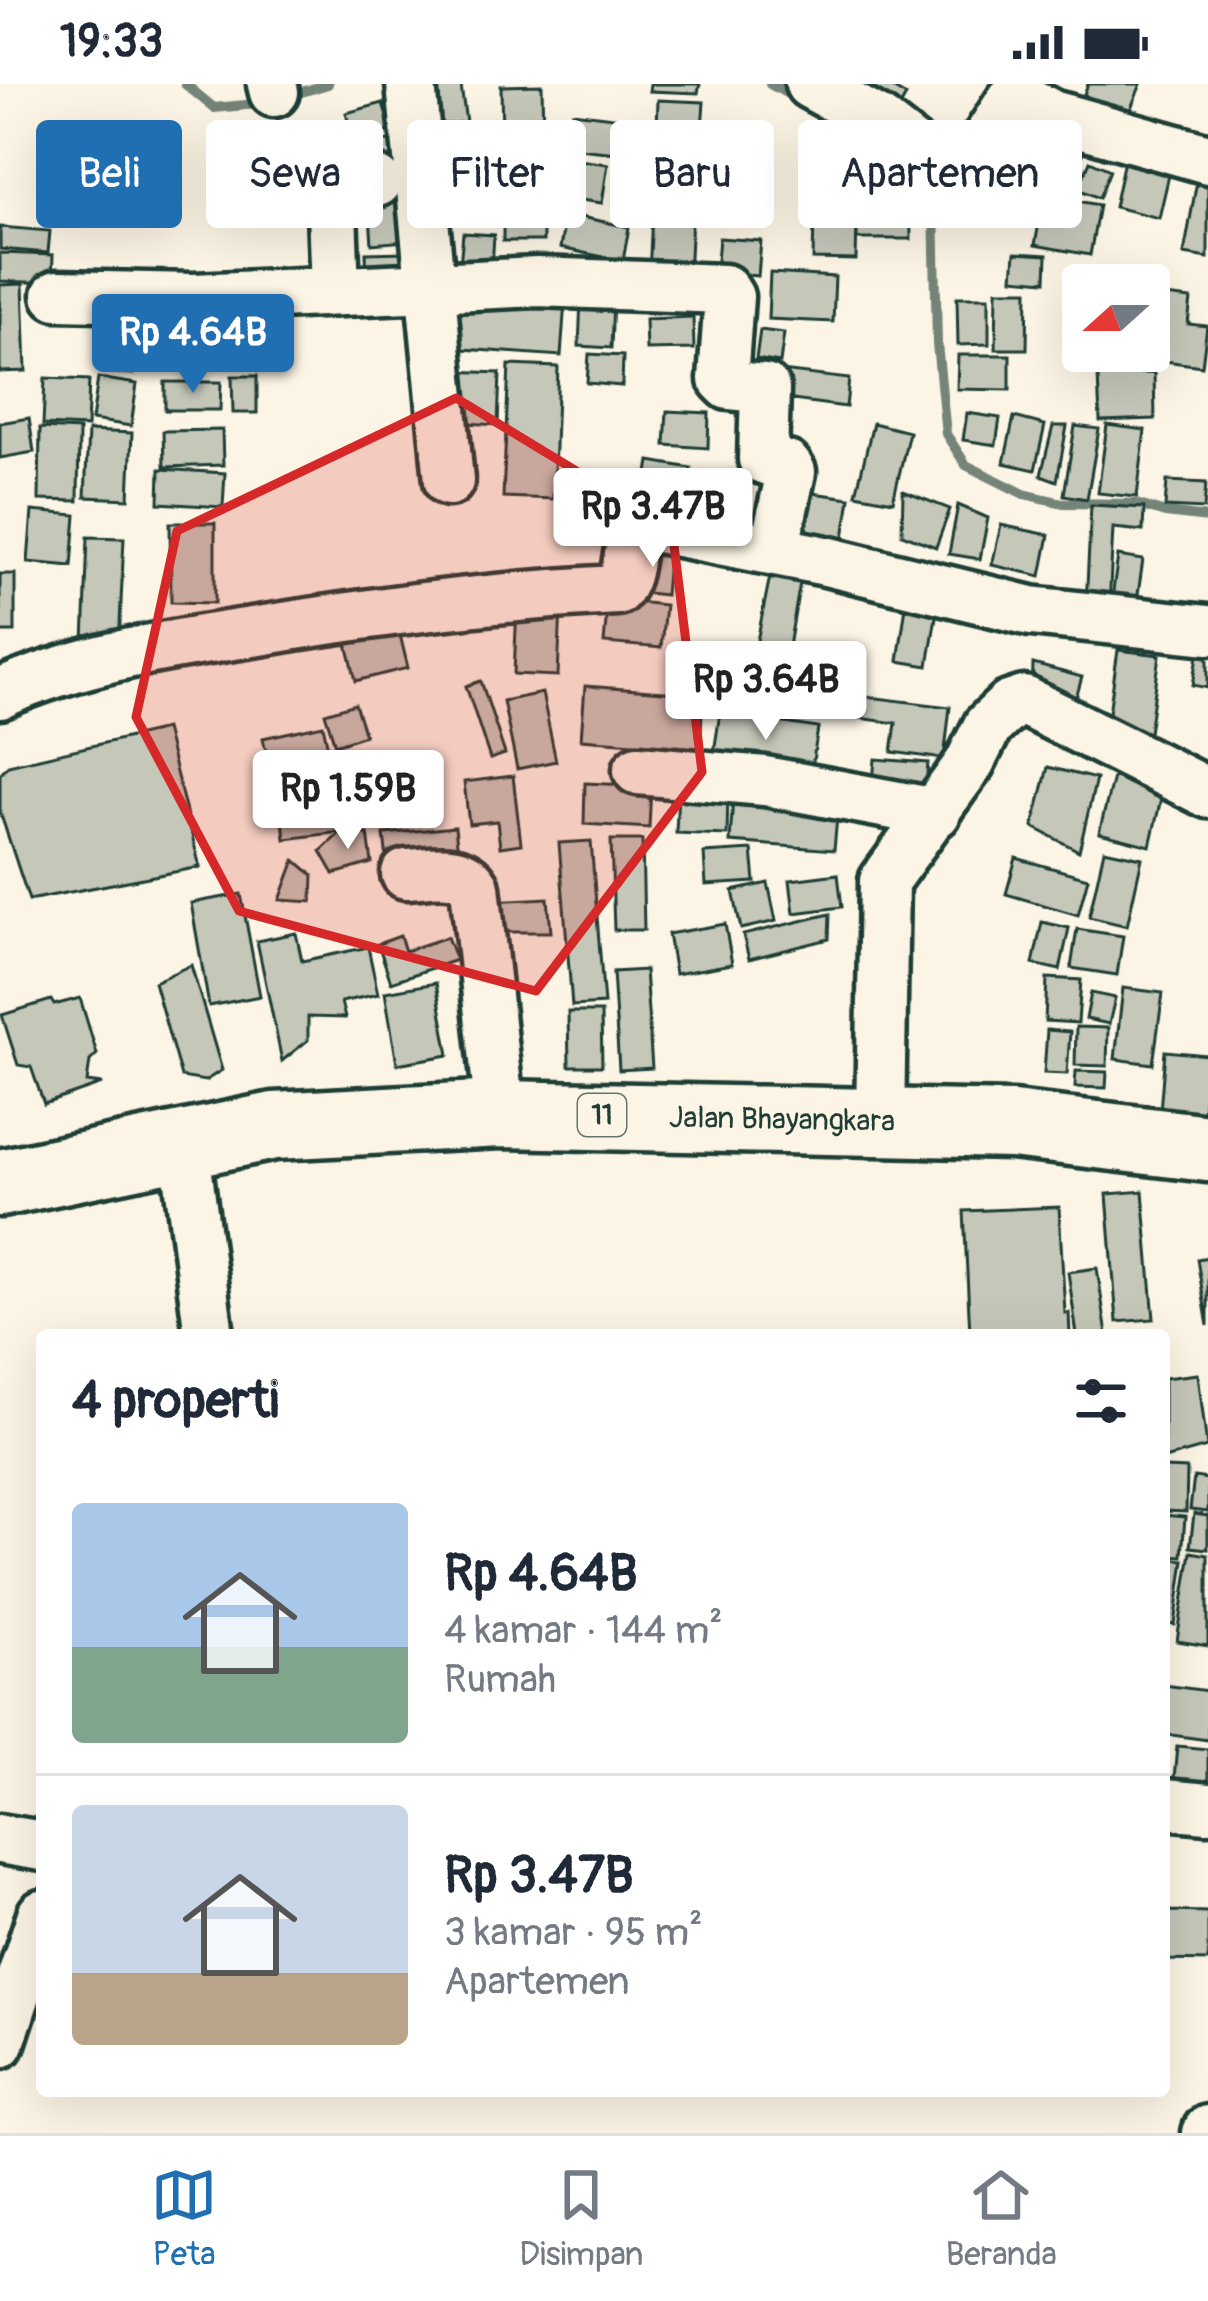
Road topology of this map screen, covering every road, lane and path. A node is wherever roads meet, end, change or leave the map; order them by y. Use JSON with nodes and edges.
{"nodes":[{"id":1,"x":411,"y":84,"type":"edge"},
{"id":2,"x":810,"y":84,"type":"edge"},
{"id":3,"x":1208,"y":159,"type":"edge"},
{"id":4,"x":332,"y":228,"type":"edge"},
{"id":5,"x":431,"y":286,"type":"junction"},
{"id":6,"x":334,"y":290,"type":"junction"},
{"id":7,"x":57,"y":295,"type":"dead end"},
{"id":8,"x":449,"y":482,"type":"dead end"},
{"id":9,"x":774,"y":550,"type":"junction"},
{"id":10,"x":1208,"y":630,"type":"edge"},
{"id":11,"x":0,"y":694,"type":"edge"},
{"id":12,"x":638,"y":770,"type":"dead end"},
{"id":13,"x":1208,"y":793,"type":"edge"},
{"id":14,"x":936,"y":813,"type":"junction"},
{"id":15,"x":406,"y":874,"type":"dead end"},
{"id":16,"x":500,"y":1114,"type":"junction"},
{"id":17,"x":880,"y":1121,"type":"junction"},
{"id":18,"x":184,"y":1143,"type":"junction"},
{"id":19,"x":1208,"y":1148,"type":"edge"},
{"id":20,"x":0,"y":1183,"type":"edge"},
{"id":21,"x":208,"y":1329,"type":"edge"},
{"id":22,"x":1170,"y":1805,"type":"edge"},
{"id":23,"x":1208,"y":1808,"type":"edge"},
{"id":24,"x":0,"y":1839,"type":"edge"},
{"id":25,"x":36,"y":1845,"type":"edge"},
{"id":26,"x":36,"y":1933,"type":"edge"},
{"id":27,"x":0,"y":2044,"type":"edge"}],
"edges":[{"from":1,"to":5,"type":"street"},
{"from":2,"to":3,"type":"street"},
{"from":4,"to":6,"type":"street"},
{"from":5,"to":6,"type":"street"},
{"from":5,"to":8,"type":"street"},
{"from":5,"to":9,"type":"street"},
{"from":6,"to":7,"type":"street"},
{"from":9,"to":10,"type":"street"},
{"from":9,"to":11,"type":"street"},
{"from":12,"to":14,"type":"street"},
{"from":13,"to":14,"type":"street"},
{"from":14,"to":17,"type":"street"},
{"from":15,"to":16,"type":"street"},
{"from":16,"to":17,"type":"highway","name":"Jalan Bhayangkara","number":"11"},
{"from":16,"to":18,"type":"highway","name":"Jalan Bhayangkara","number":"11"},
{"from":17,"to":19,"type":"highway","name":"Jalan Bhayangkara","number":"11"},
{"from":18,"to":20,"type":"highway","name":"Jalan Bhayangkara","number":"11"},
{"from":18,"to":21,"type":"street"},
{"from":22,"to":23,"type":"street"},
{"from":24,"to":25,"type":"street"},
{"from":26,"to":27,"type":"street"}]}
